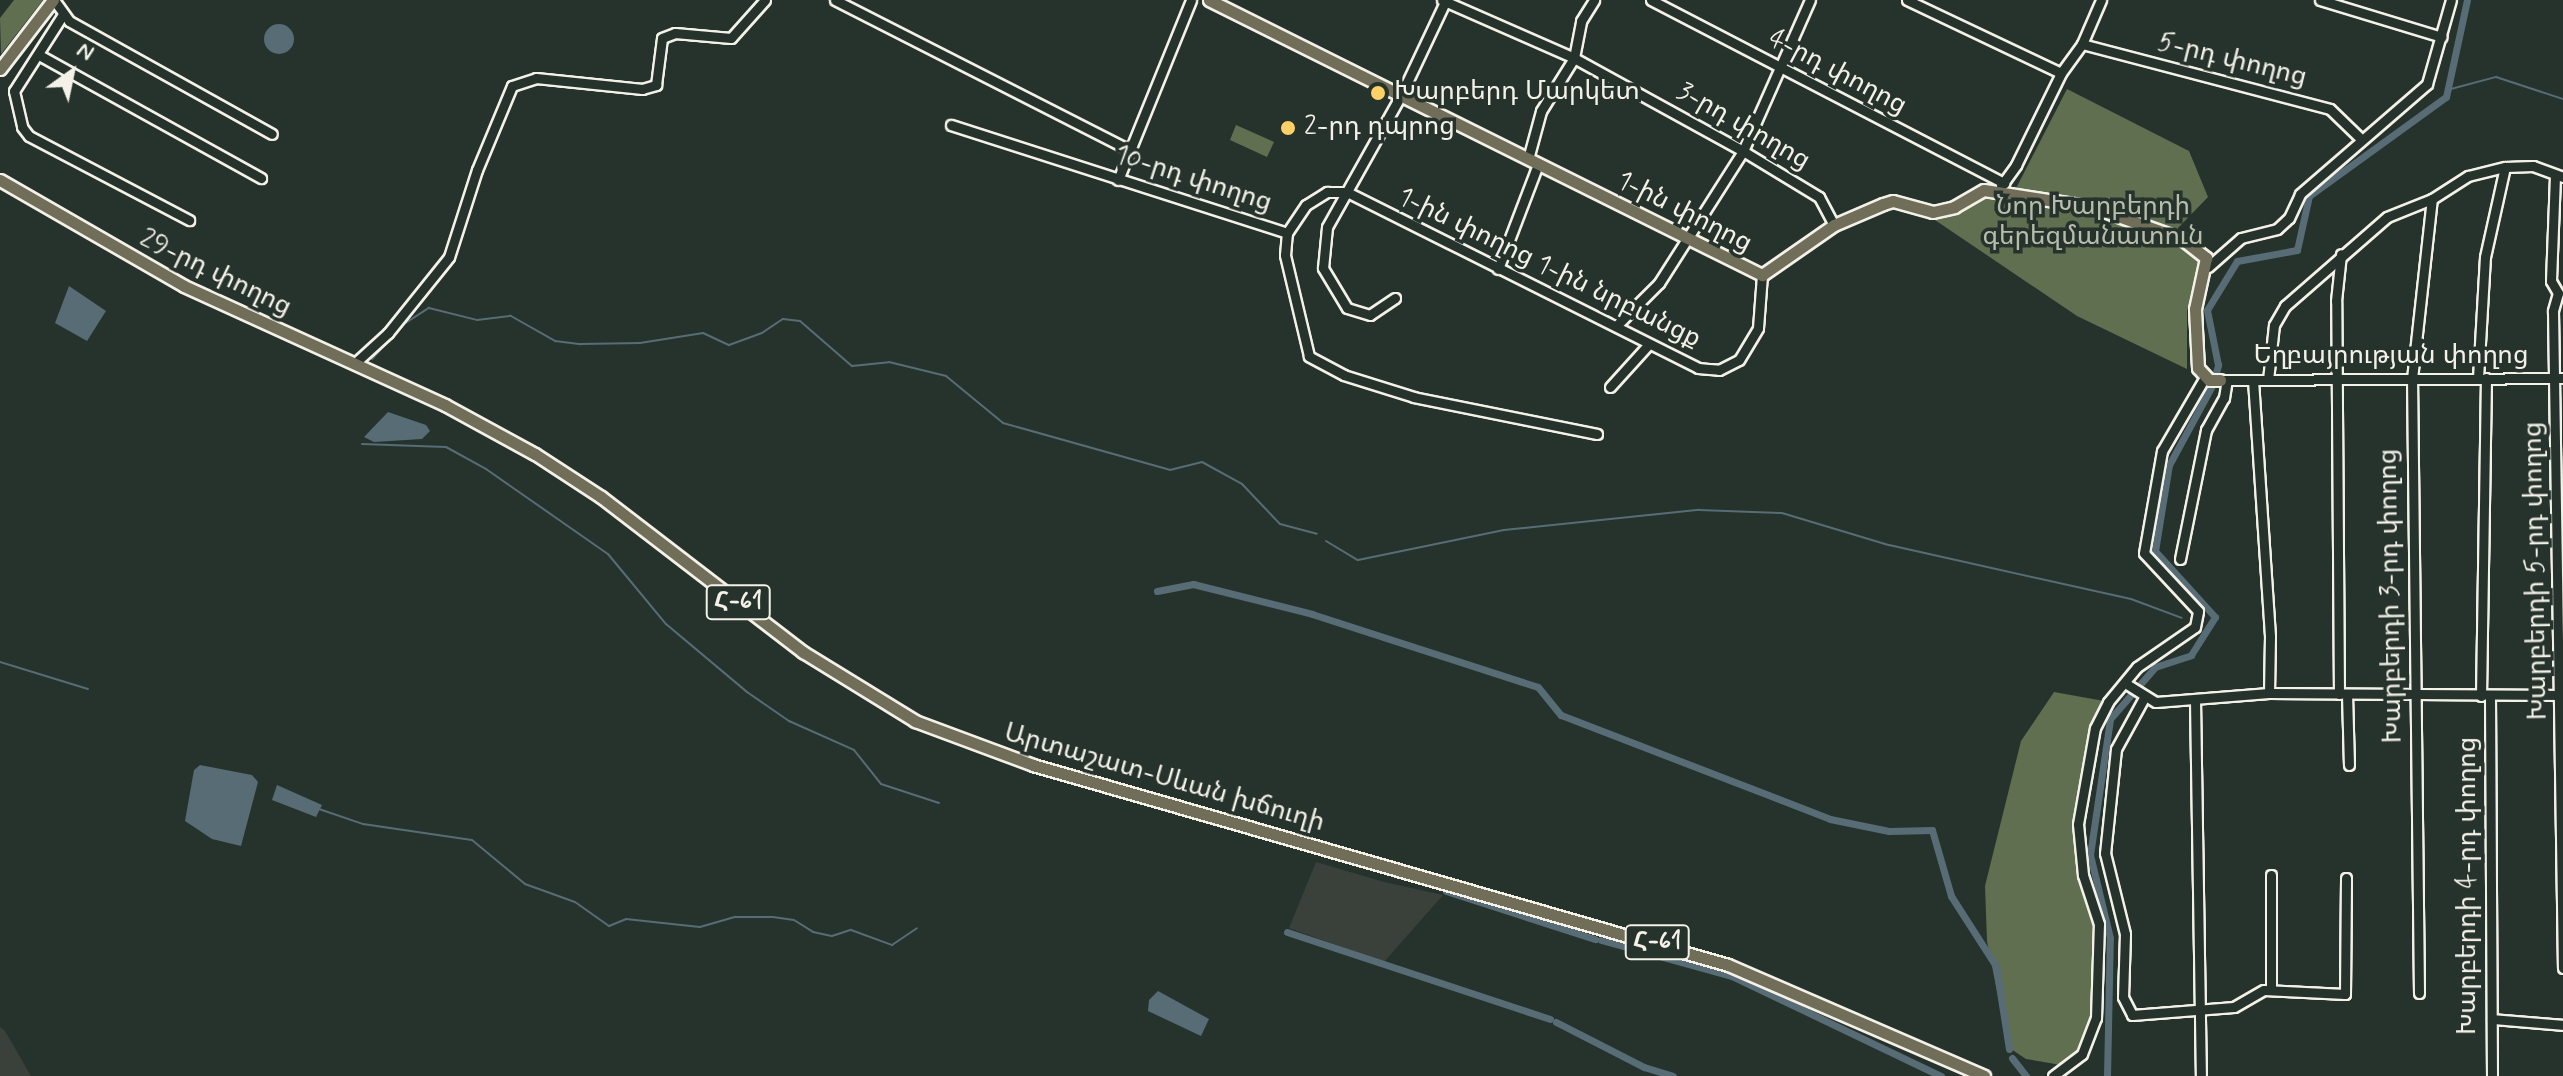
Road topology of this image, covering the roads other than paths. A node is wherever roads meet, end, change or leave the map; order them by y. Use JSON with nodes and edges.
{"nodes":[{"id":1,"x":53,"y":0,"type":"edge"},
{"id":2,"x":765,"y":0,"type":"edge"},
{"id":3,"x":835,"y":0,"type":"edge"},
{"id":4,"x":1191,"y":0,"type":"edge"},
{"id":5,"x":1209,"y":0,"type":"edge"},
{"id":6,"x":1594,"y":0,"type":"edge"},
{"id":7,"x":1651,"y":0,"type":"edge"},
{"id":8,"x":1810,"y":0,"type":"edge"},
{"id":9,"x":1907,"y":0,"type":"edge"},
{"id":10,"x":2101,"y":0,"type":"edge"},
{"id":11,"x":2320,"y":0,"type":"edge"},
{"id":12,"x":2451,"y":0,"type":"edge"},
{"id":13,"x":1444,"y":1,"type":"edge"},
{"id":14,"x":62,"y":16,"type":"junction"},
{"id":15,"x":2442,"y":37,"type":"junction"},
{"id":16,"x":2082,"y":44,"type":"junction"},
{"id":17,"x":39,"y":55,"type":"junction"},
{"id":18,"x":1574,"y":58,"type":"junction"},
{"id":19,"x":1776,"y":67,"type":"junction"},
{"id":20,"x":0,"y":69,"type":"edge"},
{"id":21,"x":2061,"y":73,"type":"junction"},
{"id":22,"x":1401,"y":95,"type":"junction"},
{"id":23,"x":951,"y":125,"type":"dead end"},
{"id":24,"x":272,"y":134,"type":"dead end"},
{"id":25,"x":2360,"y":138,"type":"junction"},
{"id":26,"x":1130,"y":150,"type":"junction"},
{"id":27,"x":1743,"y":151,"type":"junction"},
{"id":28,"x":1533,"y":161,"type":"junction"},
{"id":29,"x":2505,"y":167,"type":"junction"},
{"id":30,"x":2559,"y":176,"type":"edge"},
{"id":31,"x":261,"y":178,"type":"dead end"},
{"id":32,"x":0,"y":180,"type":"edge"},
{"id":33,"x":1118,"y":180,"type":"junction"},
{"id":34,"x":2000,"y":186,"type":"junction"},
{"id":35,"x":0,"y":187,"type":"edge"},
{"id":36,"x":15,"y":192,"type":"junction"},
{"id":37,"x":1347,"y":192,"type":"junction"},
{"id":38,"x":2432,"y":199,"type":"junction"},
{"id":39,"x":189,"y":220,"type":"dead end"},
{"id":40,"x":1834,"y":225,"type":"junction"},
{"id":41,"x":1287,"y":233,"type":"junction"},
{"id":42,"x":1685,"y":238,"type":"junction"},
{"id":43,"x":2341,"y":254,"type":"junction"},
{"id":44,"x":2208,"y":267,"type":"junction"},
{"id":45,"x":1498,"y":269,"type":"junction"},
{"id":46,"x":1762,"y":275,"type":"junction"},
{"id":47,"x":1395,"y":298,"type":"dead end"},
{"id":48,"x":1616,"y":326,"type":"junction"},
{"id":49,"x":1649,"y":344,"type":"junction"},
{"id":50,"x":354,"y":364,"type":"junction"},
{"id":51,"x":2482,"y":378,"type":"junction"},
{"id":52,"x":2560,"y":378,"type":"edge"},
{"id":53,"x":2215,"y":379,"type":"junction"},
{"id":54,"x":2340,"y":379,"type":"junction"},
{"id":55,"x":2412,"y":379,"type":"junction"},
{"id":56,"x":2253,"y":380,"type":"junction"},
{"id":57,"x":2268,"y":380,"type":"junction"},
{"id":58,"x":400,"y":385,"type":"joint"},
{"id":59,"x":1610,"y":387,"type":"dead end"},
{"id":60,"x":1597,"y":434,"type":"dead end"},
{"id":61,"x":2180,"y":559,"type":"dead end"},
{"id":62,"x":2125,"y":683,"type":"junction"},
{"id":63,"x":2269,"y":693,"type":"junction"},
{"id":64,"x":2343,"y":694,"type":"junction"},
{"id":65,"x":2415,"y":695,"type":"junction"},
{"id":66,"x":2562,"y":695,"type":"edge"},
{"id":67,"x":2145,"y":696,"type":"junction"},
{"id":68,"x":2486,"y":696,"type":"junction"},
{"id":69,"x":2195,"y":700,"type":"junction"},
{"id":70,"x":2349,"y":765,"type":"dead end"},
{"id":71,"x":2271,"y":875,"type":"dead end"},
{"id":72,"x":2346,"y":878,"type":"dead end"},
{"id":73,"x":2563,"y":968,"type":"edge"},
{"id":74,"x":2271,"y":990,"type":"junction"},
{"id":75,"x":2419,"y":993,"type":"dead end"},
{"id":76,"x":2199,"y":1011,"type":"junction"},
{"id":77,"x":2492,"y":1019,"type":"junction"},
{"id":78,"x":2563,"y":1025,"type":"edge"},
{"id":79,"x":1984,"y":1076,"type":"edge"},
{"id":80,"x":2053,"y":1076,"type":"edge"},
{"id":81,"x":2201,"y":1076,"type":"edge"},
{"id":82,"x":2492,"y":1076,"type":"edge"}],
"edges":[{"from":1,"to":14,"type":"street"},
{"from":1,"to":20,"type":"main road"},
{"from":2,"to":50,"type":"street"},
{"from":3,"to":26,"type":"street","name":"10-րդ փողոց"},
{"from":4,"to":26,"type":"street"},
{"from":5,"to":22,"type":"main road","name":"1-ին փողոց"},
{"from":6,"to":18,"type":"street"},
{"from":7,"to":19,"type":"street","name":"4-րդ փողոց"},
{"from":8,"to":19,"type":"street"},
{"from":9,"to":21,"type":"street"},
{"from":10,"to":16,"type":"street"},
{"from":11,"to":15,"type":"street"},
{"from":12,"to":15,"type":"street"},
{"from":13,"to":18,"type":"street","name":"3-րդ փողոց"},
{"from":13,"to":22,"type":"street"},
{"from":14,"to":17,"type":"street"},
{"from":14,"to":24,"type":"street"},
{"from":15,"to":25,"type":"street"},
{"from":16,"to":21,"type":"street"},
{"from":16,"to":25,"type":"street","name":"5-րդ փողոց"},
{"from":17,"to":31,"type":"street"},
{"from":17,"to":39,"type":"street","name":"29-րդ փողոց"},
{"from":18,"to":27,"type":"street","name":"3-րդ փողոց"},
{"from":18,"to":28,"type":"street"},
{"from":19,"to":27,"type":"street"},
{"from":19,"to":34,"type":"street","name":"4-րդ փողոց"},
{"from":21,"to":34,"type":"street"},
{"from":22,"to":28,"type":"main road","name":"1-ին փողոց"},
{"from":22,"to":37,"type":"street"},
{"from":23,"to":33,"type":"street","name":"10-րդ փողոց"},
{"from":25,"to":44,"type":"street"},
{"from":26,"to":33,"type":"street"},
{"from":27,"to":40,"type":"street","name":"3-րդ փողոց"},
{"from":27,"to":42,"type":"street"},
{"from":28,"to":42,"type":"main road","name":"1-ին փողոց"},
{"from":28,"to":45,"type":"street"},
{"from":29,"to":30,"type":"street"},
{"from":29,"to":38,"type":"street"},
{"from":29,"to":51,"type":"street","name":"Խարբերդի 4-րդ փողոց"},
{"from":30,"to":52,"type":"street","name":"Խարբերդի 5-րդ փողոց"},
{"from":32,"to":36,"type":"main road","name":"29-րդ փողոց","number":"Հ-61"},
{"from":33,"to":41,"type":"street","name":"10-րդ փողոց"},
{"from":34,"to":40,"type":"main road","name":"1-ին փողոց"},
{"from":34,"to":44,"type":"main road"},
{"from":35,"to":36,"type":"main road","name":"29-րդ փողոց","number":"Հ-61"},
{"from":36,"to":50,"type":"main road","name":"29-րդ փողոց","number":"Հ-61"},
{"from":37,"to":41,"type":"street"},
{"from":37,"to":45,"type":"street","name":"1-ին փողոց 1-ին նրբանցք"},
{"from":37,"to":47,"type":"street"},
{"from":38,"to":43,"type":"street"},
{"from":38,"to":55,"type":"street","name":"Խարբերդի 3-րդ փողոց"},
{"from":40,"to":46,"type":"main road","name":"1-ին փողոց"},
{"from":41,"to":60,"type":"street","name":"10-րդ փողոց"},
{"from":42,"to":46,"type":"main road","name":"1-ին փողոց"},
{"from":42,"to":48,"type":"street"},
{"from":43,"to":54,"type":"street"},
{"from":43,"to":57,"type":"street"},
{"from":44,"to":53,"type":"main road"},
{"from":45,"to":48,"type":"street","name":"1-ին փողոց 1-ին նրբանցք"},
{"from":46,"to":49,"type":"street","name":"1-ին փողոց 1-ին նրբանցք"},
{"from":48,"to":49,"type":"street","name":"1-ին փողոց 1-ին նրբանցք"},
{"from":49,"to":59,"type":"street"},
{"from":50,"to":58,"type":"main road","name":"29-րդ փողոց","number":"Հ-61"},
{"from":51,"to":52,"type":"street","name":"Եղբայրության փողոց"},
{"from":51,"to":55,"type":"street","name":"Եղբայրության փողոց"},
{"from":51,"to":68,"type":"street","name":"Խարբերդի 4-րդ փողոց"},
{"from":52,"to":66,"type":"street","name":"Խարբերդի 5-րդ փողոց"},
{"from":53,"to":56,"type":"street","name":"Եղբայրության փողոց"},
{"from":53,"to":61,"type":"street"},
{"from":53,"to":62,"type":"street"},
{"from":54,"to":55,"type":"street","name":"Եղբայրության փողոց"},
{"from":54,"to":57,"type":"street","name":"Եղբայրության փողոց"},
{"from":54,"to":64,"type":"street"},
{"from":55,"to":65,"type":"street","name":"Խարբերդի 3-րդ փողոց"},
{"from":56,"to":57,"type":"street","name":"Եղբայրության փողոց"},
{"from":56,"to":63,"type":"street"},
{"from":58,"to":79,"type":"main road","name":"Արտաշատ-Սևան խճուղի","number":"Հ-61"},
{"from":62,"to":67,"type":"street"},
{"from":62,"to":80,"type":"street"},
{"from":63,"to":64,"type":"street"},
{"from":63,"to":69,"type":"street"},
{"from":64,"to":65,"type":"street"},
{"from":64,"to":70,"type":"street"},
{"from":65,"to":68,"type":"street"},
{"from":65,"to":75,"type":"street","name":"Խարբերդի 3-րդ փողոց"},
{"from":66,"to":68,"type":"street"},
{"from":66,"to":73,"type":"street","name":"Խարբերդի 5-րդ փողոց"},
{"from":67,"to":69,"type":"street"},
{"from":67,"to":76,"type":"street"},
{"from":68,"to":77,"type":"street","name":"Խարբերդի 4-րդ փողոց"},
{"from":69,"to":76,"type":"street"},
{"from":71,"to":74,"type":"street"},
{"from":72,"to":74,"type":"street"},
{"from":74,"to":76,"type":"street"},
{"from":76,"to":81,"type":"street"},
{"from":77,"to":78,"type":"street"},
{"from":77,"to":82,"type":"street","name":"Խարբերդի 4-րդ փողոց"}]}
